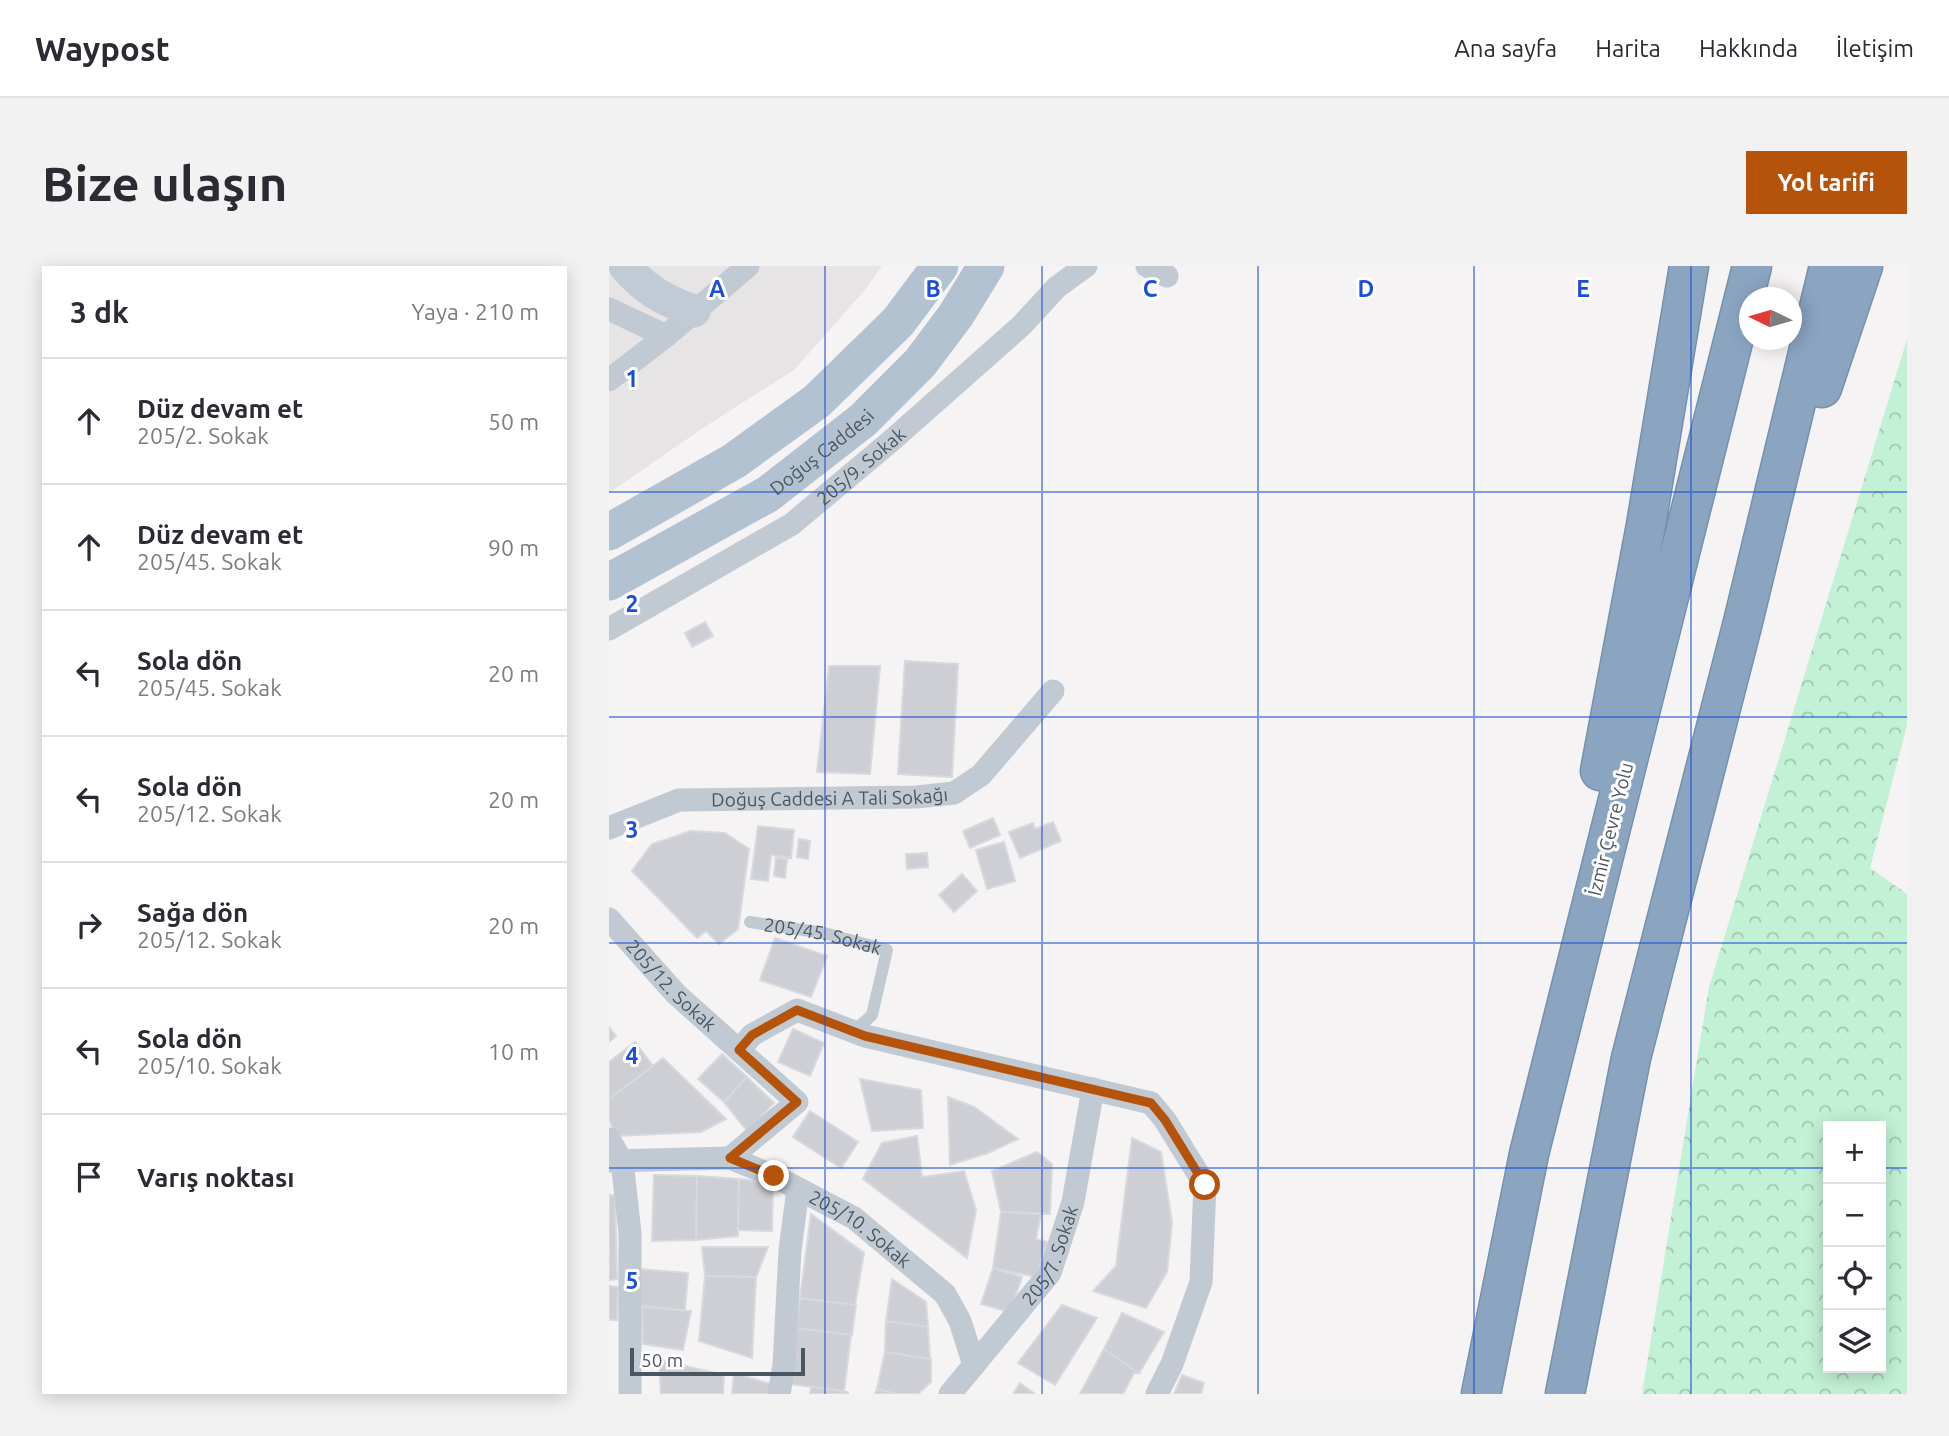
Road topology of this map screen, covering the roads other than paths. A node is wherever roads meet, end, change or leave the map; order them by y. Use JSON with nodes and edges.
{"nodes":[{"id":1,"x":625,"y":266,"type":"edge"},
{"id":2,"x":748,"y":266,"type":"edge"},
{"id":3,"x":940,"y":266,"type":"edge"},
{"id":4,"x":986,"y":266,"type":"edge"},
{"id":5,"x":1086,"y":266,"type":"edge"},
{"id":6,"x":1689,"y":266,"type":"edge"},
{"id":7,"x":1752,"y":266,"type":"edge"},
{"id":8,"x":1829,"y":266,"type":"edge"},
{"id":9,"x":1863,"y":266,"type":"edge"},
{"id":10,"x":609,"y":309,"type":"edge"},
{"id":11,"x":694,"y":311,"type":"junction"},
{"id":12,"x":666,"y":336,"type":"junction"},
{"id":13,"x":609,"y":380,"type":"edge"},
{"id":14,"x":609,"y":532,"type":"edge"},
{"id":15,"x":609,"y":582,"type":"edge"},
{"id":16,"x":1743,"y":622,"type":"junction"},
{"id":17,"x":609,"y":629,"type":"edge"},
{"id":18,"x":1053,"y":691,"type":"dead end"},
{"id":19,"x":609,"y":828,"type":"edge"},
{"id":20,"x":609,"y":919,"type":"edge"},
{"id":21,"x":750,"y":922,"type":"dead end"},
{"id":22,"x":853,"y":1032,"type":"junction"},
{"id":23,"x":739,"y":1050,"type":"junction"},
{"id":24,"x":1093,"y":1089,"type":"junction"},
{"id":25,"x":609,"y":1139,"type":"edge"},
{"id":26,"x":1529,"y":1154,"type":"junction"},
{"id":27,"x":730,"y":1158,"type":"junction"},
{"id":28,"x":616,"y":1161,"type":"edge"},
{"id":29,"x":798,"y":1189,"type":"junction"},
{"id":30,"x":620,"y":1334,"type":"edge"},
{"id":31,"x":974,"y":1364,"type":"junction"},
{"id":32,"x":630,"y":1394,"type":"edge"},
{"id":33,"x":779,"y":1394,"type":"edge"},
{"id":34,"x":950,"y":1394,"type":"edge"},
{"id":35,"x":1157,"y":1394,"type":"edge"},
{"id":36,"x":1482,"y":1394,"type":"edge"},
{"id":37,"x":1565,"y":1394,"type":"edge"}],
"edges":[{"from":1,"to":11,"type":"street"},
{"from":2,"to":11,"type":"street"},
{"from":3,"to":14,"type":"main road"},
{"from":4,"to":15,"type":"main road","name":"Doğuş Caddesi"},
{"from":5,"to":17,"type":"street","name":"205/9. Sokak"},
{"from":6,"to":26,"type":"highway"},
{"from":7,"to":26,"type":"highway","name":"İzmir Çevre Yolu"},
{"from":8,"to":16,"type":"highway"},
{"from":9,"to":16,"type":"highway"},
{"from":10,"to":12,"type":"street"},
{"from":11,"to":12,"type":"street"},
{"from":12,"to":13,"type":"street"},
{"from":16,"to":37,"type":"highway"},
{"from":18,"to":19,"type":"street","name":"Doğuş Caddesi A Tali Sokağı"},
{"from":20,"to":23,"type":"street","name":"205/12. Sokak"},
{"from":21,"to":22,"type":"lane","name":"205/45. Sokak"},
{"from":22,"to":23,"type":"street"},
{"from":22,"to":24,"type":"street"},
{"from":23,"to":27,"type":"street","name":"205/12. Sokak"},
{"from":24,"to":31,"type":"street","name":"205/7. Sokak"},
{"from":24,"to":35,"type":"street"},
{"from":25,"to":28,"type":"street"},
{"from":26,"to":36,"type":"highway","name":"İzmir Çevre Yolu"},
{"from":27,"to":28,"type":"street","name":"205/10. Sokak"},
{"from":27,"to":29,"type":"street","name":"205/10. Sokak"},
{"from":28,"to":30,"type":"street"},
{"from":29,"to":31,"type":"street","name":"205/10. Sokak"},
{"from":29,"to":33,"type":"street"},
{"from":30,"to":32,"type":"street"},
{"from":31,"to":34,"type":"street","name":"205/7. Sokak"}]}
